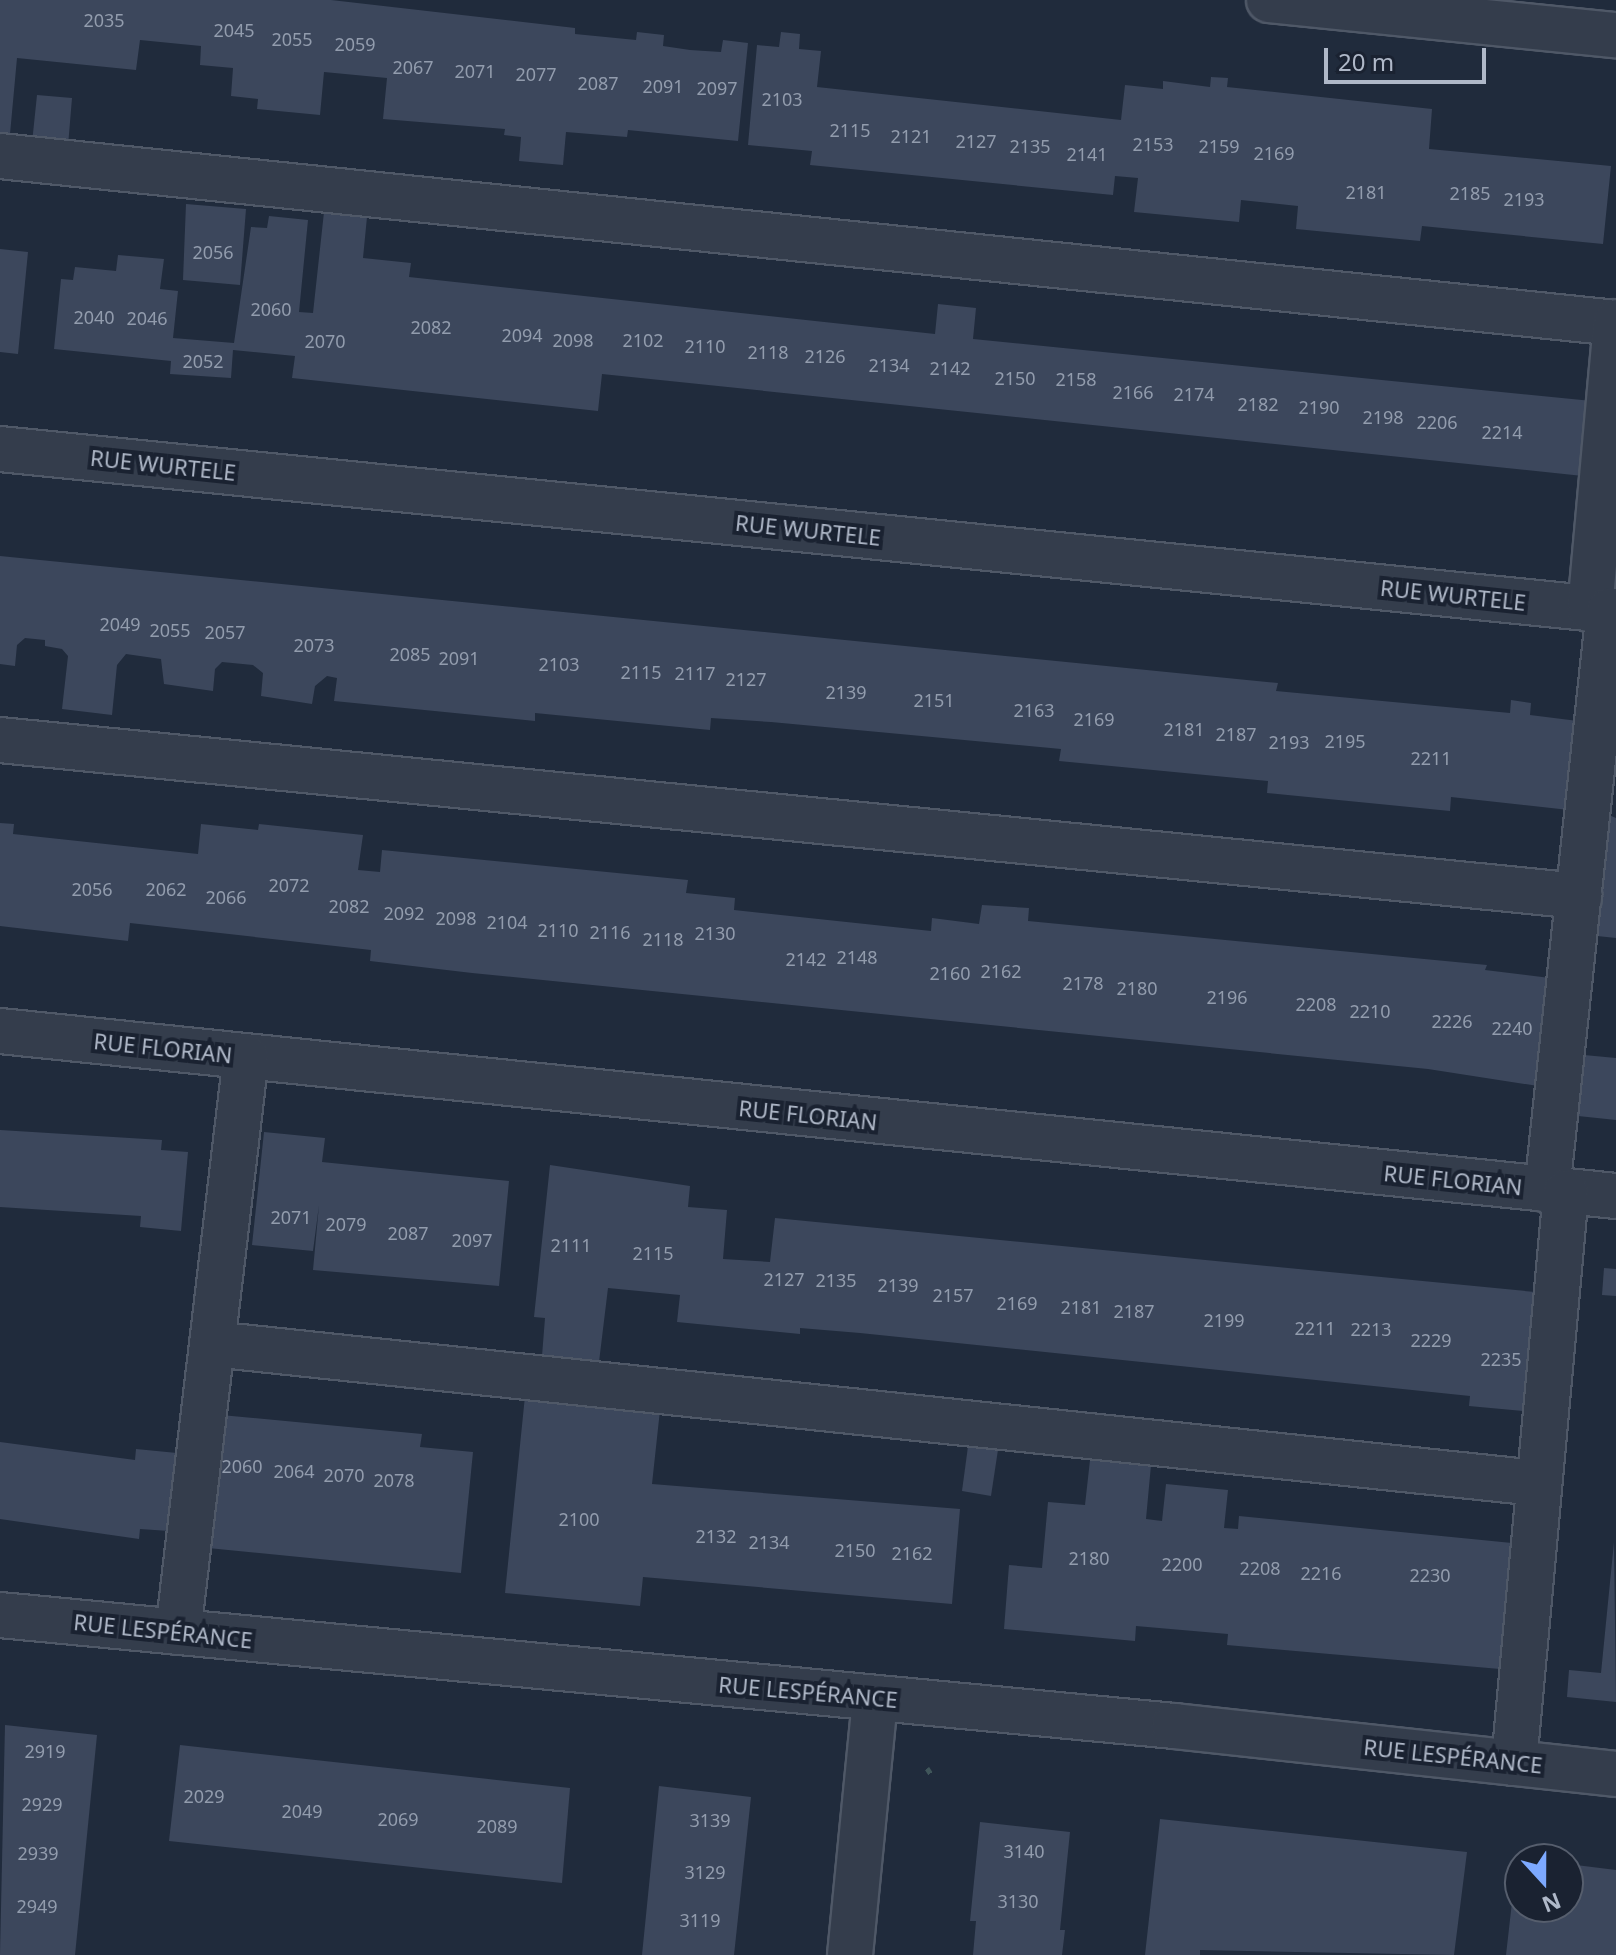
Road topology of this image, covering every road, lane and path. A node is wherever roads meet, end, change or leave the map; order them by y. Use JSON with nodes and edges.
{"nodes":[{"id":1,"x":1269,"y":0,"type":"edge"},
{"id":2,"x":1616,"y":35,"type":"edge"},
{"id":3,"x":0,"y":156,"type":"edge"},
{"id":4,"x":1616,"y":323,"type":"edge"},
{"id":5,"x":0,"y":449,"type":"edge"},
{"id":6,"x":1605,"y":610,"type":"edge"},
{"id":7,"x":0,"y":740,"type":"edge"},
{"id":8,"x":1579,"y":896,"type":"junction"},
{"id":9,"x":0,"y":1031,"type":"edge"},
{"id":10,"x":246,"y":1057,"type":"junction"},
{"id":11,"x":1556,"y":1191,"type":"junction"},
{"id":12,"x":1616,"y":1196,"type":"edge"},
{"id":13,"x":212,"y":1344,"type":"junction"},
{"id":14,"x":1536,"y":1483,"type":"junction"},
{"id":15,"x":0,"y":1615,"type":"edge"},
{"id":16,"x":178,"y":1632,"type":"junction"},
{"id":17,"x":875,"y":1698,"type":"junction"},
{"id":18,"x":1514,"y":1763,"type":"junction"},
{"id":19,"x":1616,"y":1774,"type":"edge"},
{"id":20,"x":850,"y":1955,"type":"edge"}],
"edges":[{"from":1,"to":2,"type":"street"},
{"from":3,"to":4,"type":"street"},
{"from":4,"to":6,"type":"street"},
{"from":5,"to":6,"type":"street","name":"RUE WURTELE"},
{"from":6,"to":8,"type":"street"},
{"from":7,"to":8,"type":"street"},
{"from":8,"to":11,"type":"street"},
{"from":9,"to":10,"type":"street","name":"RUE FLORIAN"},
{"from":10,"to":11,"type":"street","name":"RUE FLORIAN"},
{"from":10,"to":13,"type":"street"},
{"from":11,"to":12,"type":"street","name":"RUE FLORIAN"},
{"from":11,"to":14,"type":"street"},
{"from":13,"to":14,"type":"street"},
{"from":13,"to":16,"type":"street"},
{"from":14,"to":18,"type":"street"},
{"from":15,"to":16,"type":"street","name":"RUE LESPÉRANCE"},
{"from":16,"to":17,"type":"street","name":"RUE LESPÉRANCE"},
{"from":17,"to":18,"type":"street","name":"RUE LESPÉRANCE"},
{"from":17,"to":20,"type":"street"},
{"from":18,"to":19,"type":"street","name":"RUE LESPÉRANCE"}]}
